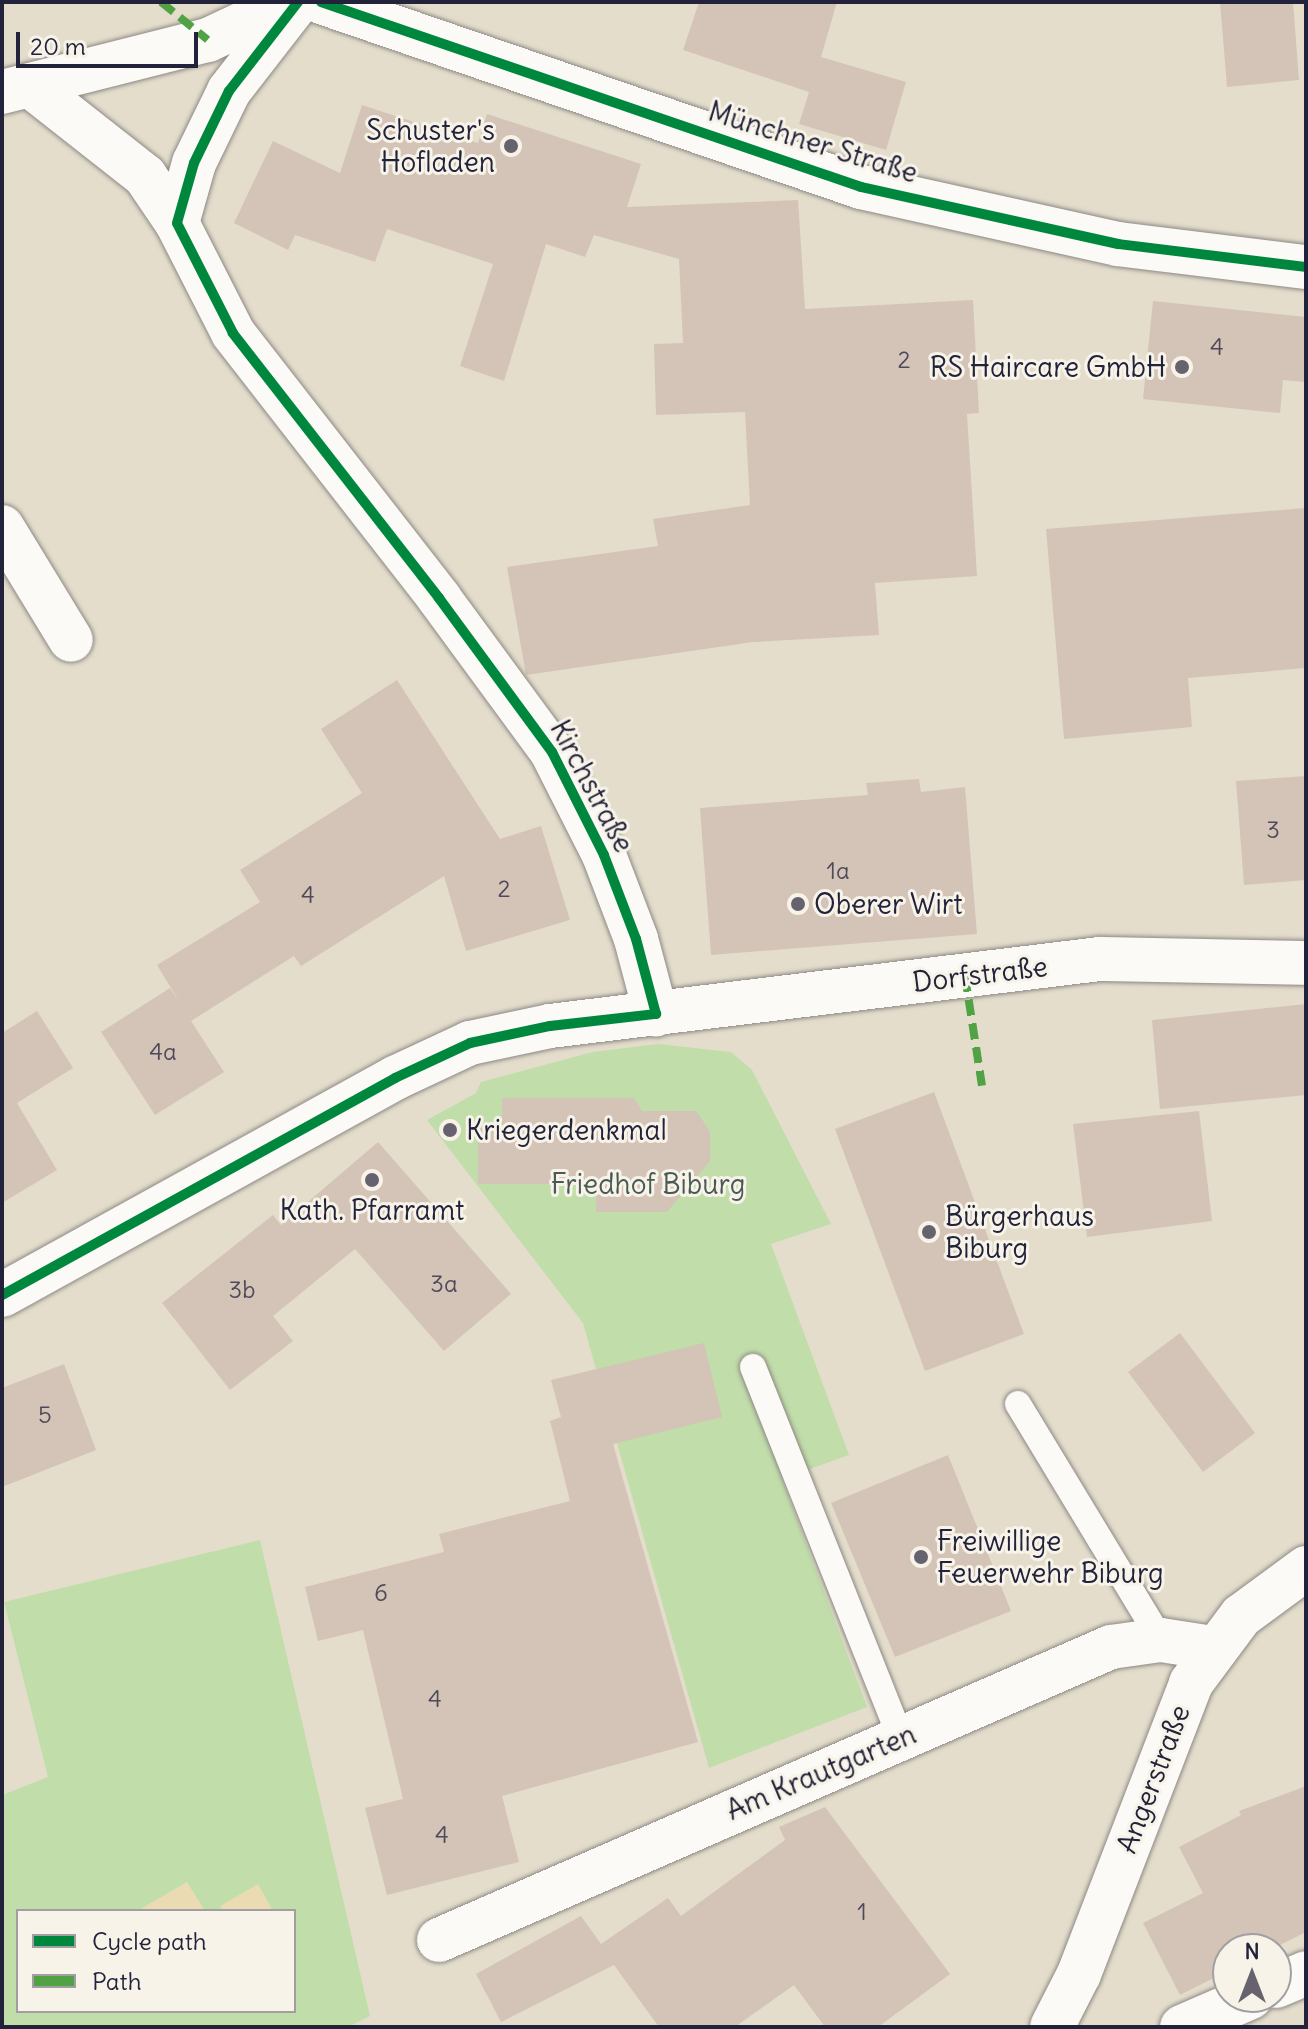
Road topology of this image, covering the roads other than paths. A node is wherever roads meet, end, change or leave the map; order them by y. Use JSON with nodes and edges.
{"nodes":[{"id":1,"x":289,"y":2,"type":"edge"},
{"id":2,"x":298,"y":2,"type":"edge"},
{"id":3,"x":321,"y":2,"type":"edge"},
{"id":4,"x":17,"y":90,"type":"edge"},
{"id":5,"x":177,"y":223,"type":"junction"},
{"id":6,"x":1306,"y":267,"type":"edge"},
{"id":7,"x":2,"y":527,"type":"edge"},
{"id":8,"x":71,"y":640,"type":"dead end"},
{"id":9,"x":1306,"y":963,"type":"edge"},
{"id":10,"x":656,"y":1014,"type":"junction"},
{"id":11,"x":2,"y":1295,"type":"edge"},
{"id":12,"x":753,"y":1367,"type":"dead end"},
{"id":13,"x":1018,"y":1404,"type":"dead end"},
{"id":14,"x":1306,"y":1568,"type":"edge"},
{"id":15,"x":1161,"y":1640,"type":"junction"},
{"id":16,"x":1212,"y":1648,"type":"junction"},
{"id":17,"x":901,"y":1738,"type":"junction"},
{"id":18,"x":439,"y":1940,"type":"dead end"},
{"id":19,"x":1214,"y":2013,"type":"edge"},
{"id":20,"x":1052,"y":2027,"type":"edge"},
{"id":21,"x":1182,"y":2027,"type":"edge"}],
"edges":[{"from":1,"to":4,"type":"street"},
{"from":2,"to":5,"type":"street"},
{"from":3,"to":6,"type":"street","name":"Münchner Straße"},
{"from":4,"to":5,"type":"street","name":"Kirchstraße"},
{"from":5,"to":10,"type":"street","name":"Kirchstraße"},
{"from":7,"to":8,"type":"street"},
{"from":9,"to":10,"type":"street","name":"Dorfstraße"},
{"from":10,"to":11,"type":"street"},
{"from":12,"to":17,"type":"lane"},
{"from":13,"to":15,"type":"lane"},
{"from":14,"to":16,"type":"street","name":"Angerstraße"},
{"from":15,"to":16,"type":"street","name":"Am Krautgarten"},
{"from":15,"to":17,"type":"street","name":"Am Krautgarten"},
{"from":16,"to":20,"type":"street","name":"Angerstraße"},
{"from":17,"to":18,"type":"street","name":"Am Krautgarten"},
{"from":19,"to":21,"type":"street"}]}
